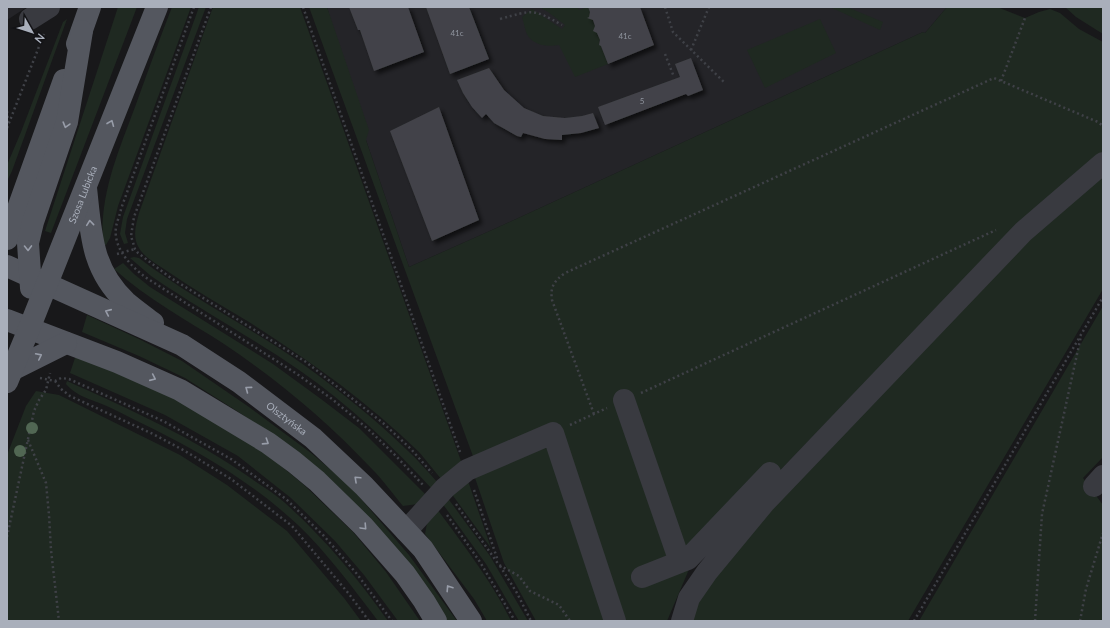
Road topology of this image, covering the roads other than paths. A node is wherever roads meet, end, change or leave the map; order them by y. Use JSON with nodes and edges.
{"nodes":[{"id":1,"x":90,"y":7,"type":"edge"},
{"id":2,"x":158,"y":7,"type":"edge"},
{"id":3,"x":82,"y":31,"type":"junction"},
{"id":4,"x":1103,"y":163,"type":"edge"},
{"id":5,"x":34,"y":164,"type":"junction"},
{"id":6,"x":86,"y":185,"type":"junction"},
{"id":7,"x":7,"y":194,"type":"edge"},
{"id":8,"x":7,"y":239,"type":"edge"},
{"id":9,"x":7,"y":266,"type":"edge"},
{"id":10,"x":38,"y":280,"type":"junction"},
{"id":11,"x":37,"y":308,"type":"junction"},
{"id":12,"x":7,"y":320,"type":"edge"},
{"id":13,"x":29,"y":329,"type":"junction"},
{"id":14,"x":66,"y":343,"type":"junction"},
{"id":15,"x":182,"y":345,"type":"junction"},
{"id":16,"x":10,"y":376,"type":"edge"},
{"id":17,"x":624,"y":400,"type":"road end"},
{"id":18,"x":770,"y":473,"type":"dead end"},
{"id":19,"x":406,"y":531,"type":"junction"},
{"id":20,"x":680,"y":562,"type":"junction"},
{"id":21,"x":642,"y":577,"type":"dead end"},
{"id":22,"x":436,"y":621,"type":"edge"},
{"id":23,"x":471,"y":621,"type":"edge"},
{"id":24,"x":615,"y":621,"type":"edge"},
{"id":25,"x":682,"y":621,"type":"edge"}],
"edges":[{"from":1,"to":3,"type":"main road"},
{"from":6,"to":2,"type":"main road","name":"Szosa Lubicka","one_way":true},
{"from":3,"to":5,"type":"main road"},
{"from":3,"to":10,"type":"main road","one_way":true},
{"from":4,"to":25,"type":"street"},
{"from":5,"to":7,"type":"main road"},
{"from":5,"to":8,"type":"main road"},
{"from":6,"to":10,"type":"main road","name":"Szosa Lubicka"},
{"from":15,"to":6,"type":"main road","one_way":true},
{"from":9,"to":10,"type":"main road","name":"Olsztyńska"},
{"from":10,"to":11,"type":"main road","name":"Szosa Lubicka"},
{"from":15,"to":10,"type":"main road","name":"Olsztyńska","one_way":true},
{"from":11,"to":13,"type":"main road","name":"Szosa Lubicka"},
{"from":11,"to":14,"type":"main road"},
{"from":12,"to":13,"type":"main road"},
{"from":13,"to":14,"type":"main road"},
{"from":13,"to":16,"type":"main road","name":"Szosa Lubicka"},
{"from":16,"to":14,"type":"main road","one_way":true},
{"from":14,"to":22,"type":"main road","one_way":true},
{"from":19,"to":15,"type":"main road","name":"Olsztyńska","one_way":true},
{"from":17,"to":20,"type":"street"},
{"from":18,"to":20,"type":"street"},
{"from":23,"to":19,"type":"main road","name":"Olsztyńska","one_way":true},
{"from":19,"to":24,"type":"street"},
{"from":20,"to":21,"type":"street"}]}
